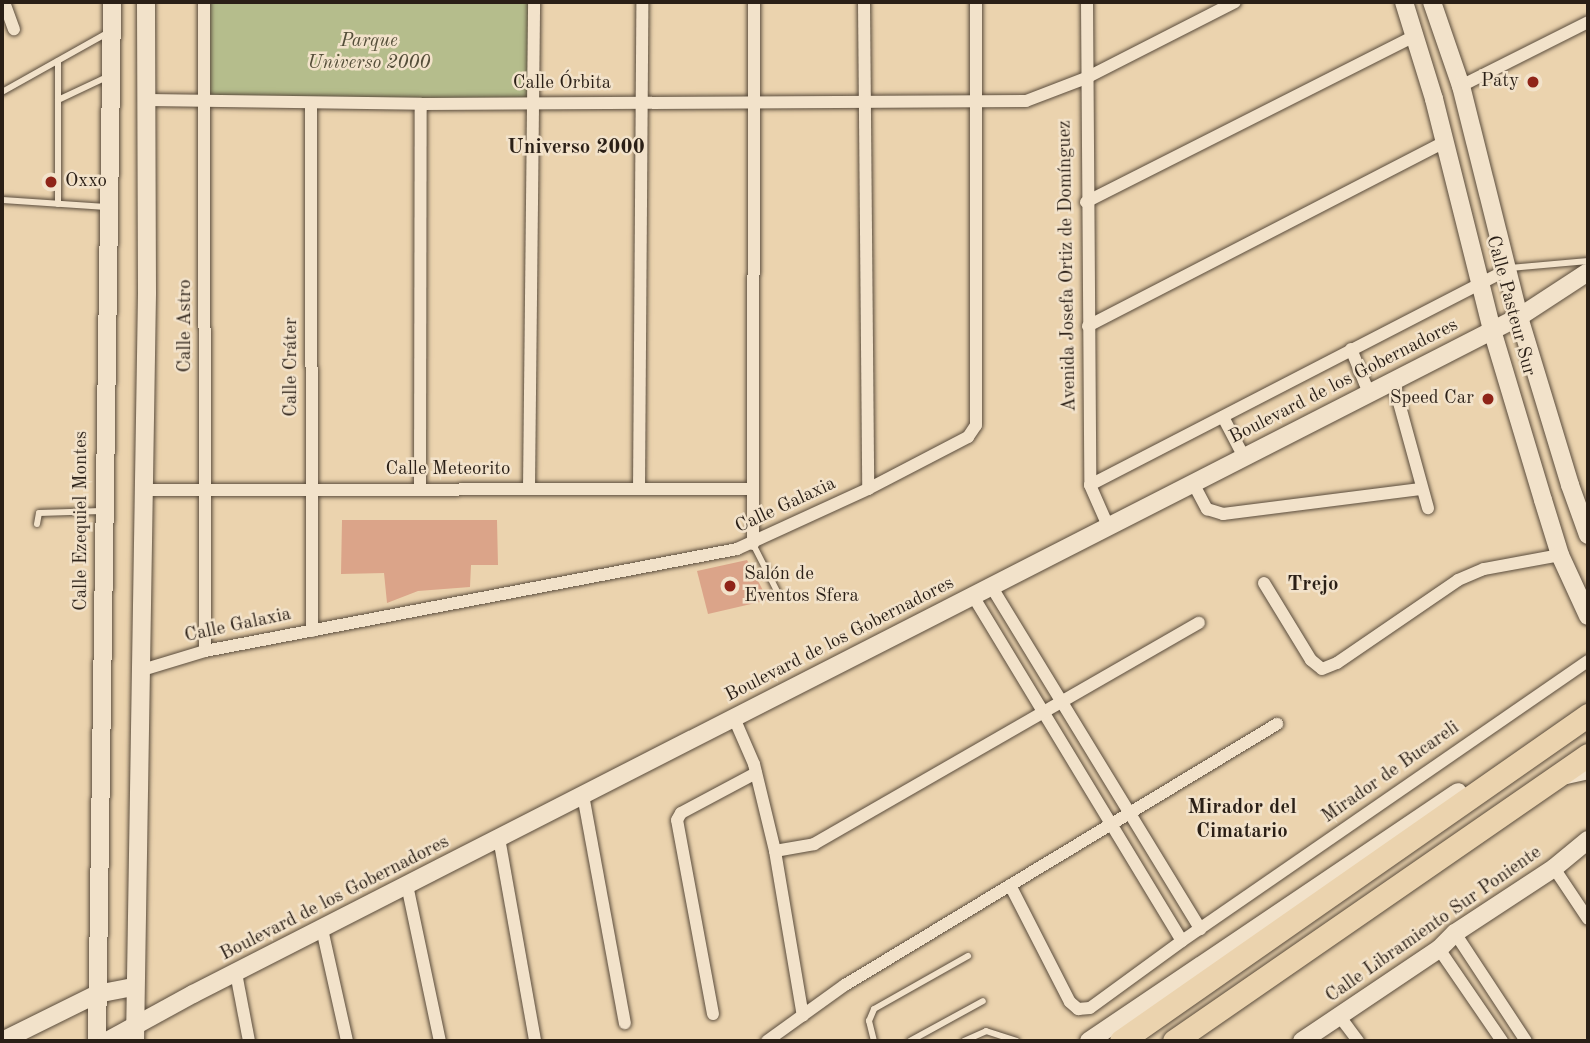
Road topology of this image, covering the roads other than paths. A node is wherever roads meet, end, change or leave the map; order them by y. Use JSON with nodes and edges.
{"nodes":[{"id":1,"x":4,"y":2,"type":"edge"},
{"id":2,"x":112,"y":2,"type":"edge"},
{"id":3,"x":146,"y":2,"type":"edge"},
{"id":4,"x":204,"y":2,"type":"edge"},
{"id":5,"x":534,"y":2,"type":"edge"},
{"id":6,"x":642,"y":2,"type":"edge"},
{"id":7,"x":754,"y":2,"type":"edge"},
{"id":8,"x":864,"y":2,"type":"edge"},
{"id":9,"x":976,"y":2,"type":"edge"},
{"id":10,"x":1087,"y":2,"type":"edge"},
{"id":11,"x":1235,"y":2,"type":"edge"},
{"id":12,"x":1404,"y":2,"type":"edge"},
{"id":13,"x":1432,"y":2,"type":"edge"},
{"id":14,"x":1588,"y":22,"type":"edge"},
{"id":15,"x":14,"y":29,"type":"dead end"},
{"id":16,"x":111,"y":31,"type":"junction"},
{"id":17,"x":1416,"y":35,"type":"junction"},
{"id":18,"x":58,"y":61,"type":"junction"},
{"id":19,"x":110,"y":75,"type":"junction"},
{"id":20,"x":1086,"y":78,"type":"junction"},
{"id":21,"x":1461,"y":86,"type":"junction"},
{"id":22,"x":2,"y":92,"type":"edge"},
{"id":23,"x":58,"y":100,"type":"junction"},
{"id":24,"x":148,"y":100,"type":"junction"},
{"id":25,"x":864,"y":102,"type":"junction"},
{"id":26,"x":977,"y":102,"type":"junction"},
{"id":27,"x":206,"y":103,"type":"junction"},
{"id":28,"x":642,"y":103,"type":"junction"},
{"id":29,"x":311,"y":104,"type":"junction"},
{"id":30,"x":421,"y":104,"type":"junction"},
{"id":31,"x":531,"y":104,"type":"junction"},
{"id":32,"x":754,"y":104,"type":"junction"},
{"id":33,"x":1445,"y":142,"type":"junction"},
{"id":34,"x":2,"y":200,"type":"edge"},
{"id":35,"x":1086,"y":202,"type":"junction"},
{"id":36,"x":58,"y":204,"type":"junction"},
{"id":37,"x":107,"y":207,"type":"junction"},
{"id":38,"x":1588,"y":261,"type":"edge"},
{"id":39,"x":1508,"y":269,"type":"junction"},
{"id":40,"x":1588,"y":272,"type":"edge"},
{"id":41,"x":1481,"y":282,"type":"junction"},
{"id":42,"x":1519,"y":317,"type":"junction"},
{"id":43,"x":1088,"y":326,"type":"junction"},
{"id":44,"x":1492,"y":330,"type":"junction"},
{"id":45,"x":1351,"y":349,"type":"junction"},
{"id":46,"x":1393,"y":381,"type":"junction"},
{"id":47,"x":1369,"y":393,"type":"junction"},
{"id":48,"x":1223,"y":417,"type":"junction"},
{"id":49,"x":1244,"y":457,"type":"junction"},
{"id":50,"x":1193,"y":483,"type":"junction"},
{"id":51,"x":1090,"y":485,"type":"junction"},
{"id":52,"x":420,"y":488,"type":"junction"},
{"id":53,"x":529,"y":489,"type":"junction"},
{"id":54,"x":639,"y":489,"type":"junction"},
{"id":55,"x":753,"y":489,"type":"junction"},
{"id":56,"x":868,"y":489,"type":"junction"},
{"id":57,"x":1420,"y":489,"type":"junction"},
{"id":58,"x":144,"y":490,"type":"junction"},
{"id":59,"x":205,"y":490,"type":"junction"},
{"id":60,"x":312,"y":491,"type":"junction"},
{"id":61,"x":1427,"y":508,"type":"dead end"},
{"id":62,"x":103,"y":511,"type":"junction"},
{"id":63,"x":37,"y":524,"type":"dead end"},
{"id":64,"x":1108,"y":526,"type":"junction"},
{"id":65,"x":1588,"y":535,"type":"edge"},
{"id":66,"x":753,"y":544,"type":"junction"},
{"id":67,"x":1560,"y":555,"type":"junction"},
{"id":68,"x":1264,"y":583,"type":"dead end"},
{"id":69,"x":991,"y":586,"type":"junction"},
{"id":70,"x":778,"y":593,"type":"dead end"},
{"id":71,"x":973,"y":596,"type":"junction"},
{"id":72,"x":1588,"y":614,"type":"edge"},
{"id":73,"x":1199,"y":624,"type":"dead end"},
{"id":74,"x":312,"y":631,"type":"junction"},
{"id":75,"x":205,"y":651,"type":"junction"},
{"id":76,"x":1588,"y":661,"type":"edge"},
{"id":77,"x":139,"y":671,"type":"junction"},
{"id":78,"x":1061,"y":703,"type":"junction"},
{"id":79,"x":1588,"y":704,"type":"edge"},
{"id":80,"x":1046,"y":712,"type":"junction"},
{"id":81,"x":1588,"y":715,"type":"edge"},
{"id":82,"x":734,"y":718,"type":"junction"},
{"id":83,"x":1277,"y":724,"type":"dead end"},
{"id":84,"x":1588,"y":755,"type":"edge"},
{"id":85,"x":756,"y":773,"type":"junction"},
{"id":86,"x":1588,"y":774,"type":"edge"},
{"id":87,"x":1549,"y":782,"type":"junction"},
{"id":88,"x":583,"y":795,"type":"junction"},
{"id":89,"x":1129,"y":812,"type":"junction"},
{"id":90,"x":1113,"y":822,"type":"junction"},
{"id":91,"x":499,"y":838,"type":"junction"},
{"id":92,"x":1588,"y":840,"type":"edge"},
{"id":93,"x":775,"y":851,"type":"junction"},
{"id":94,"x":1554,"y":868,"type":"junction"},
{"id":95,"x":1368,"y":871,"type":"junction"},
{"id":96,"x":1010,"y":884,"type":"junction"},
{"id":97,"x":407,"y":885,"type":"junction"},
{"id":98,"x":1588,"y":919,"type":"edge"},
{"id":99,"x":1262,"y":925,"type":"junction"},
{"id":100,"x":322,"y":929,"type":"junction"},
{"id":101,"x":1200,"y":929,"type":"junction"},
{"id":102,"x":1455,"y":933,"type":"junction"},
{"id":103,"x":1182,"y":941,"type":"junction"},
{"id":104,"x":1439,"y":950,"type":"junction"},
{"id":105,"x":968,"y":956,"type":"dead end"},
{"id":106,"x":236,"y":973,"type":"junction"},
{"id":107,"x":134,"y":987,"type":"junction"},
{"id":108,"x":97,"y":994,"type":"junction"},
{"id":109,"x":983,"y":1001,"type":"dead end"},
{"id":110,"x":713,"y":1014,"type":"dead end"},
{"id":111,"x":803,"y":1016,"type":"junction"},
{"id":112,"x":1340,"y":1017,"type":"junction"},
{"id":113,"x":625,"y":1023,"type":"dead end"},
{"id":114,"x":135,"y":1033,"type":"edge"},
{"id":115,"x":2,"y":1041,"type":"edge"},
{"id":116,"x":97,"y":1041,"type":"edge"},
{"id":117,"x":107,"y":1041,"type":"edge"},
{"id":118,"x":249,"y":1041,"type":"edge"},
{"id":119,"x":348,"y":1041,"type":"edge"},
{"id":120,"x":440,"y":1041,"type":"edge"},
{"id":121,"x":535,"y":1041,"type":"edge"},
{"id":122,"x":767,"y":1041,"type":"edge"},
{"id":123,"x":874,"y":1041,"type":"edge"},
{"id":124,"x":910,"y":1041,"type":"edge"},
{"id":125,"x":964,"y":1041,"type":"edge"},
{"id":126,"x":1016,"y":1041,"type":"edge"},
{"id":127,"x":1089,"y":1041,"type":"edge"},
{"id":128,"x":1121,"y":1041,"type":"edge"},
{"id":129,"x":1174,"y":1041,"type":"edge"},
{"id":130,"x":1302,"y":1041,"type":"edge"},
{"id":131,"x":1359,"y":1041,"type":"edge"},
{"id":132,"x":1502,"y":1041,"type":"edge"},
{"id":133,"x":1526,"y":1041,"type":"edge"}],
"edges":[{"from":1,"to":15,"type":"street"},
{"from":2,"to":16,"type":"main road","name":"Calle Ezequiel Montes"},
{"from":3,"to":24,"type":"main road"},
{"from":4,"to":27,"type":"street","name":"Calle Astro"},
{"from":5,"to":31,"type":"street"},
{"from":6,"to":28,"type":"street"},
{"from":7,"to":32,"type":"street"},
{"from":8,"to":25,"type":"street"},
{"from":9,"to":26,"type":"street","name":"Calle Galaxia"},
{"from":10,"to":20,"type":"street","name":"Avenida Josefa Ortiz de Domínguez"},
{"from":11,"to":20,"type":"street","name":"Calle Órbita"},
{"from":12,"to":17,"type":"main road","name":"Calle Pasteur Sur"},
{"from":13,"to":21,"type":"main road","name":"Calle Pasteur Sur"},
{"from":14,"to":21,"type":"street"},
{"from":16,"to":18,"type":"lane"},
{"from":16,"to":19,"type":"main road","name":"Calle Ezequiel Montes"},
{"from":17,"to":33,"type":"main road","name":"Calle Pasteur Sur"},
{"from":17,"to":35,"type":"street"},
{"from":18,"to":22,"type":"lane"},
{"from":18,"to":23,"type":"lane"},
{"from":19,"to":23,"type":"lane"},
{"from":19,"to":37,"type":"main road","name":"Calle Ezequiel Montes"},
{"from":20,"to":26,"type":"street","name":"Calle Órbita"},
{"from":20,"to":35,"type":"street","name":"Avenida Josefa Ortiz de Domínguez"},
{"from":21,"to":39,"type":"main road","name":"Calle Pasteur Sur"},
{"from":23,"to":36,"type":"lane"},
{"from":24,"to":27,"type":"street","name":"Calle Órbita"},
{"from":24,"to":58,"type":"main road"},
{"from":25,"to":26,"type":"street","name":"Calle Órbita"},
{"from":25,"to":32,"type":"street","name":"Calle Órbita"},
{"from":25,"to":56,"type":"street"},
{"from":26,"to":56,"type":"street","name":"Calle Galaxia"},
{"from":27,"to":29,"type":"street","name":"Calle Órbita"},
{"from":27,"to":59,"type":"street","name":"Calle Astro"},
{"from":28,"to":31,"type":"street","name":"Calle Órbita"},
{"from":28,"to":32,"type":"street","name":"Calle Órbita"},
{"from":28,"to":54,"type":"street"},
{"from":29,"to":30,"type":"street","name":"Calle Órbita"},
{"from":29,"to":60,"type":"street","name":"Calle Cráter"},
{"from":30,"to":31,"type":"street","name":"Calle Órbita"},
{"from":30,"to":52,"type":"street"},
{"from":31,"to":53,"type":"street"},
{"from":32,"to":55,"type":"street"},
{"from":33,"to":41,"type":"main road","name":"Calle Pasteur Sur"},
{"from":33,"to":43,"type":"street"},
{"from":34,"to":36,"type":"lane"},
{"from":35,"to":43,"type":"street","name":"Avenida Josefa Ortiz de Domínguez"},
{"from":36,"to":37,"type":"lane"},
{"from":37,"to":62,"type":"main road","name":"Calle Ezequiel Montes"},
{"from":38,"to":39,"type":"lane"},
{"from":39,"to":41,"type":"street"},
{"from":39,"to":42,"type":"main road","name":"Calle Pasteur Sur"},
{"from":40,"to":42,"type":"main road","name":"Boulevard de los Gobernadores"},
{"from":41,"to":44,"type":"main road","name":"Calle Pasteur Sur"},
{"from":41,"to":45,"type":"street"},
{"from":42,"to":44,"type":"main road","name":"Boulevard de los Gobernadores"},
{"from":42,"to":65,"type":"main road","name":"Calle Pasteur Sur"},
{"from":43,"to":51,"type":"street","name":"Avenida Josefa Ortiz de Domínguez"},
{"from":44,"to":46,"type":"main road","name":"Boulevard de los Gobernadores"},
{"from":44,"to":67,"type":"main road","name":"Calle Pasteur Sur"},
{"from":45,"to":47,"type":"street"},
{"from":45,"to":48,"type":"street"},
{"from":46,"to":47,"type":"main road","name":"Boulevard de los Gobernadores"},
{"from":46,"to":57,"type":"street"},
{"from":47,"to":49,"type":"main road","name":"Boulevard de los Gobernadores"},
{"from":48,"to":49,"type":"street"},
{"from":48,"to":51,"type":"street"},
{"from":49,"to":50,"type":"main road","name":"Boulevard de los Gobernadores"},
{"from":50,"to":57,"type":"street"},
{"from":50,"to":64,"type":"main road","name":"Boulevard de los Gobernadores"},
{"from":51,"to":64,"type":"street","name":"Avenida Josefa Ortiz de Domínguez"},
{"from":52,"to":53,"type":"street","name":"Calle Meteorito"},
{"from":52,"to":60,"type":"street","name":"Calle Meteorito"},
{"from":53,"to":54,"type":"street","name":"Calle Meteorito"},
{"from":54,"to":55,"type":"street","name":"Calle Meteorito"},
{"from":55,"to":66,"type":"street"},
{"from":56,"to":66,"type":"street","name":"Calle Galaxia"},
{"from":57,"to":61,"type":"street"},
{"from":58,"to":59,"type":"street","name":"Calle Meteorito"},
{"from":58,"to":77,"type":"main road"},
{"from":59,"to":60,"type":"street","name":"Calle Meteorito"},
{"from":59,"to":75,"type":"street","name":"Calle Astro"},
{"from":60,"to":74,"type":"street","name":"Calle Cráter"},
{"from":62,"to":63,"type":"lane"},
{"from":62,"to":108,"type":"main road","name":"Calle Ezequiel Montes"},
{"from":64,"to":69,"type":"main road","name":"Boulevard de los Gobernadores"},
{"from":66,"to":70,"type":"lane"},
{"from":66,"to":74,"type":"street","name":"Calle Galaxia"},
{"from":67,"to":68,"type":"street"},
{"from":67,"to":72,"type":"main road","name":"Calle Pasteur Sur"},
{"from":69,"to":71,"type":"main road","name":"Boulevard de los Gobernadores"},
{"from":69,"to":78,"type":"street"},
{"from":71,"to":80,"type":"street"},
{"from":71,"to":82,"type":"main road","name":"Boulevard de los Gobernadores"},
{"from":73,"to":78,"type":"street"},
{"from":74,"to":75,"type":"street","name":"Calle Galaxia"},
{"from":75,"to":77,"type":"street","name":"Calle Galaxia"},
{"from":76,"to":101,"type":"street","name":"Mirador de Bucareli"},
{"from":77,"to":107,"type":"main road"},
{"from":78,"to":80,"type":"street"},
{"from":78,"to":89,"type":"street"},
{"from":79,"to":99,"type":"main road"},
{"from":80,"to":90,"type":"street"},
{"from":80,"to":93,"type":"street"},
{"from":81,"to":95,"type":"highway"},
{"from":82,"to":85,"type":"street"},
{"from":82,"to":88,"type":"main road","name":"Boulevard de los Gobernadores"},
{"from":83,"to":89,"type":"street"},
{"from":84,"to":87,"type":"highway"},
{"from":85,"to":93,"type":"street"},
{"from":85,"to":110,"type":"street"},
{"from":86,"to":87,"type":"street"},
{"from":87,"to":129,"type":"highway"},
{"from":88,"to":91,"type":"main road","name":"Boulevard de los Gobernadores"},
{"from":88,"to":113,"type":"street"},
{"from":89,"to":90,"type":"street"},
{"from":89,"to":101,"type":"street"},
{"from":90,"to":96,"type":"street"},
{"from":90,"to":103,"type":"street"},
{"from":91,"to":97,"type":"main road","name":"Boulevard de los Gobernadores"},
{"from":91,"to":121,"type":"street"},
{"from":92,"to":94,"type":"main road","name":"Calle Libramiento Sur Poniente"},
{"from":93,"to":111,"type":"street"},
{"from":94,"to":98,"type":"street"},
{"from":94,"to":102,"type":"main road","name":"Calle Libramiento Sur Poniente"},
{"from":95,"to":99,"type":"highway"},
{"from":95,"to":128,"type":"highway"},
{"from":96,"to":103,"type":"street","name":"Mirador de Bucareli"},
{"from":96,"to":111,"type":"street"},
{"from":97,"to":100,"type":"main road","name":"Boulevard de los Gobernadores"},
{"from":97,"to":120,"type":"street"},
{"from":99,"to":127,"type":"main road"},
{"from":100,"to":106,"type":"main road","name":"Boulevard de los Gobernadores"},
{"from":100,"to":119,"type":"street"},
{"from":101,"to":103,"type":"street","name":"Mirador de Bucareli"},
{"from":102,"to":104,"type":"main road","name":"Calle Libramiento Sur Poniente"},
{"from":102,"to":133,"type":"street"},
{"from":104,"to":112,"type":"main road","name":"Calle Libramiento Sur Poniente"},
{"from":104,"to":132,"type":"street"},
{"from":105,"to":123,"type":"lane"},
{"from":106,"to":114,"type":"main road","name":"Boulevard de los Gobernadores"},
{"from":106,"to":118,"type":"street"},
{"from":107,"to":108,"type":"main road"},
{"from":107,"to":114,"type":"main road"},
{"from":108,"to":115,"type":"main road"},
{"from":108,"to":116,"type":"main road","name":"Calle Ezequiel Montes"},
{"from":109,"to":124,"type":"lane"},
{"from":111,"to":122,"type":"street"},
{"from":112,"to":130,"type":"main road","name":"Calle Libramiento Sur Poniente"},
{"from":112,"to":131,"type":"street"},
{"from":114,"to":117,"type":"main road","name":"Boulevard de los Gobernadores"},
{"from":125,"to":126,"type":"lane"}]}
